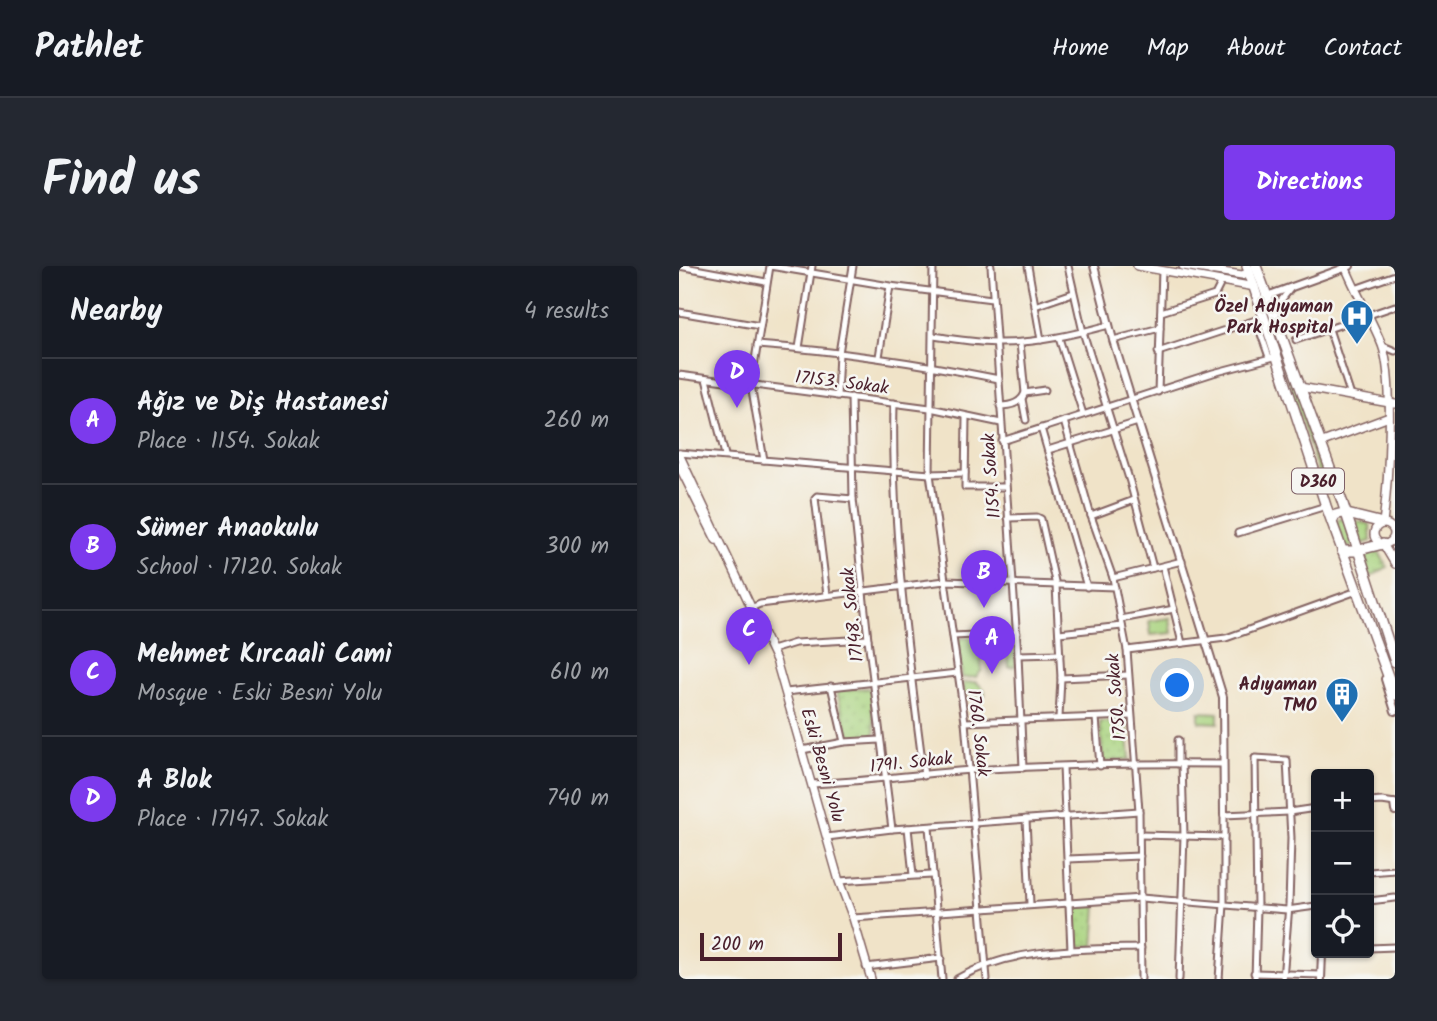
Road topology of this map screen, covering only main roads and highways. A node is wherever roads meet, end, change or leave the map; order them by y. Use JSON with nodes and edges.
{"nodes":[{"id":1,"x":1137,"y":266,"type":"edge"},
{"id":2,"x":1183,"y":266,"type":"edge"},
{"id":3,"x":1347,"y":267,"type":"edge"},
{"id":4,"x":1215,"y":268,"type":"edge"},
{"id":5,"x":1251,"y":268,"type":"edge"},
{"id":6,"x":1255,"y":287,"type":"junction"},
{"id":7,"x":1300,"y":387,"type":"junction"},
{"id":8,"x":1392,"y":403,"type":"edge"},
{"id":9,"x":1389,"y":417,"type":"junction"},
{"id":10,"x":1320,"y":443,"type":"junction"},
{"id":11,"x":679,"y":453,"type":"edge"},
{"id":12,"x":679,"y":466,"type":"edge"},
{"id":13,"x":1347,"y":514,"type":"junction"},
{"id":14,"x":1332,"y":522,"type":"junction"},
{"id":15,"x":1388,"y":524,"type":"edge"},
{"id":16,"x":1394,"y":538,"type":"edge"},
{"id":17,"x":1383,"y":544,"type":"junction"},
{"id":18,"x":1359,"y":550,"type":"junction"},
{"id":19,"x":1342,"y":551,"type":"junction"},
{"id":20,"x":1395,"y":556,"type":"edge"},
{"id":21,"x":1395,"y":564,"type":"edge"},
{"id":22,"x":731,"y":565,"type":"junction"},
{"id":23,"x":1395,"y":662,"type":"edge"},
{"id":24,"x":1395,"y":695,"type":"edge"},
{"id":25,"x":871,"y":979,"type":"edge"}],
"edges":[{"from":1,"to":6,"type":"main road"},
{"from":2,"to":4,"type":"main road"},
{"from":3,"to":8,"type":"main road"},
{"from":4,"to":5,"type":"main road"},
{"from":5,"to":6,"type":"highway","number":"D360"},
{"from":5,"to":7,"type":"highway","number":"D360"},
{"from":6,"to":14,"type":"highway","number":"D360"},
{"from":7,"to":8,"type":"main road"},
{"from":7,"to":10,"type":"highway","number":"D360"},
{"from":8,"to":9,"type":"main road"},
{"from":9,"to":10,"type":"main road"},
{"from":9,"to":15,"type":"main road"},
{"from":10,"to":13,"type":"highway","number":"D360"},
{"from":11,"to":22,"type":"main road","name":"Eski Besni Yolu"},
{"from":12,"to":22,"type":"main road","name":"Eski Besni Yolu"},
{"from":13,"to":14,"type":"highway"},
{"from":13,"to":15,"type":"highway"},
{"from":13,"to":18,"type":"highway","number":"D360"},
{"from":14,"to":19,"type":"highway","number":"D360"},
{"from":15,"to":16,"type":"main road"},
{"from":15,"to":17,"type":"main road"},
{"from":16,"to":17,"type":"main road"},
{"from":16,"to":20,"type":"main road"},
{"from":17,"to":18,"type":"highway"},
{"from":17,"to":21,"type":"main road"},
{"from":18,"to":19,"type":"highway"},
{"from":18,"to":23,"type":"highway","number":"D360"},
{"from":19,"to":24,"type":"highway","number":"D360"},
{"from":22,"to":25,"type":"main road","name":"Eski Besni Yolu"}]}
